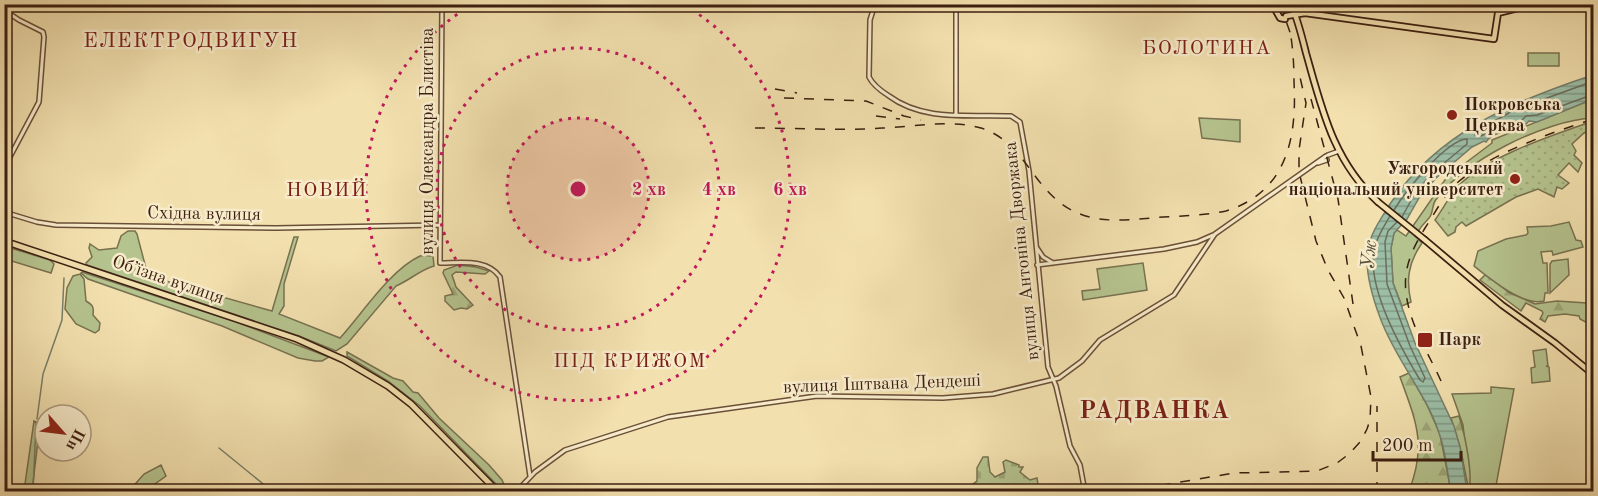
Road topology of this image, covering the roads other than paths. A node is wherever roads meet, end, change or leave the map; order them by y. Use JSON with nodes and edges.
{"nodes":[{"id":1,"x":442,"y":4,"type":"edge"},
{"id":2,"x":875,"y":4,"type":"edge"},
{"id":3,"x":956,"y":4,"type":"edge"},
{"id":4,"x":1272,"y":4,"type":"edge"},
{"id":5,"x":1291,"y":4,"type":"edge"},
{"id":6,"x":1535,"y":4,"type":"edge"},
{"id":7,"x":4,"y":10,"type":"edge"},
{"id":8,"x":1286,"y":17,"type":"junction"},
{"id":9,"x":956,"y":115,"type":"junction"},
{"id":10,"x":1339,"y":152,"type":"junction"},
{"id":11,"x":4,"y":168,"type":"edge"},
{"id":12,"x":4,"y":212,"type":"edge"},
{"id":13,"x":439,"y":225,"type":"junction"},
{"id":14,"x":1215,"y":234,"type":"junction"},
{"id":15,"x":4,"y":241,"type":"edge"},
{"id":16,"x":1036,"y":246,"type":"junction"},
{"id":17,"x":1054,"y":263,"type":"junction"},
{"id":18,"x":1037,"y":265,"type":"junction"},
{"id":19,"x":1593,"y":375,"type":"edge"},
{"id":20,"x":1052,"y":379,"type":"junction"},
{"id":21,"x":530,"y":476,"type":"junction"},
{"id":22,"x":498,"y":492,"type":"edge"},
{"id":23,"x":516,"y":492,"type":"edge"},
{"id":24,"x":1085,"y":492,"type":"edge"}],
"edges":[{"from":1,"to":13,"type":"street","name":"вулиця Олександра Блистіва"},
{"from":2,"to":9,"type":"street"},
{"from":3,"to":9,"type":"street"},
{"from":4,"to":8,"type":"main road"},
{"from":5,"to":8,"type":"main road"},
{"from":6,"to":8,"type":"main road"},
{"from":7,"to":11,"type":"street"},
{"from":8,"to":10,"type":"main road"},
{"from":9,"to":16,"type":"street","name":"вулиця Антоніна Дворжака"},
{"from":10,"to":14,"type":"street"},
{"from":10,"to":19,"type":"main road","bridge":true},
{"from":12,"to":13,"type":"street","name":"Східна вулиця"},
{"from":13,"to":21,"type":"street","name":"вулиця Олександра Блистіва"},
{"from":14,"to":17,"type":"street"},
{"from":14,"to":20,"type":"street","name":"вулиця Іштвана Дендеші"},
{"from":15,"to":22,"type":"highway","name":"Обʼїзна вулиця"},
{"from":16,"to":17,"type":"street"},
{"from":16,"to":18,"type":"street","name":"вулиця Антоніна Дворжака"},
{"from":17,"to":18,"type":"street"},
{"from":18,"to":20,"type":"street","name":"вулиця Антоніна Дворжака"},
{"from":20,"to":21,"type":"street","name":"вулиця Іштвана Дендеші"},
{"from":20,"to":24,"type":"street","name":"вулиця Антоніна Дворжака"},
{"from":21,"to":23,"type":"street","name":"вулиця Іштвана Дендеші"}]}
